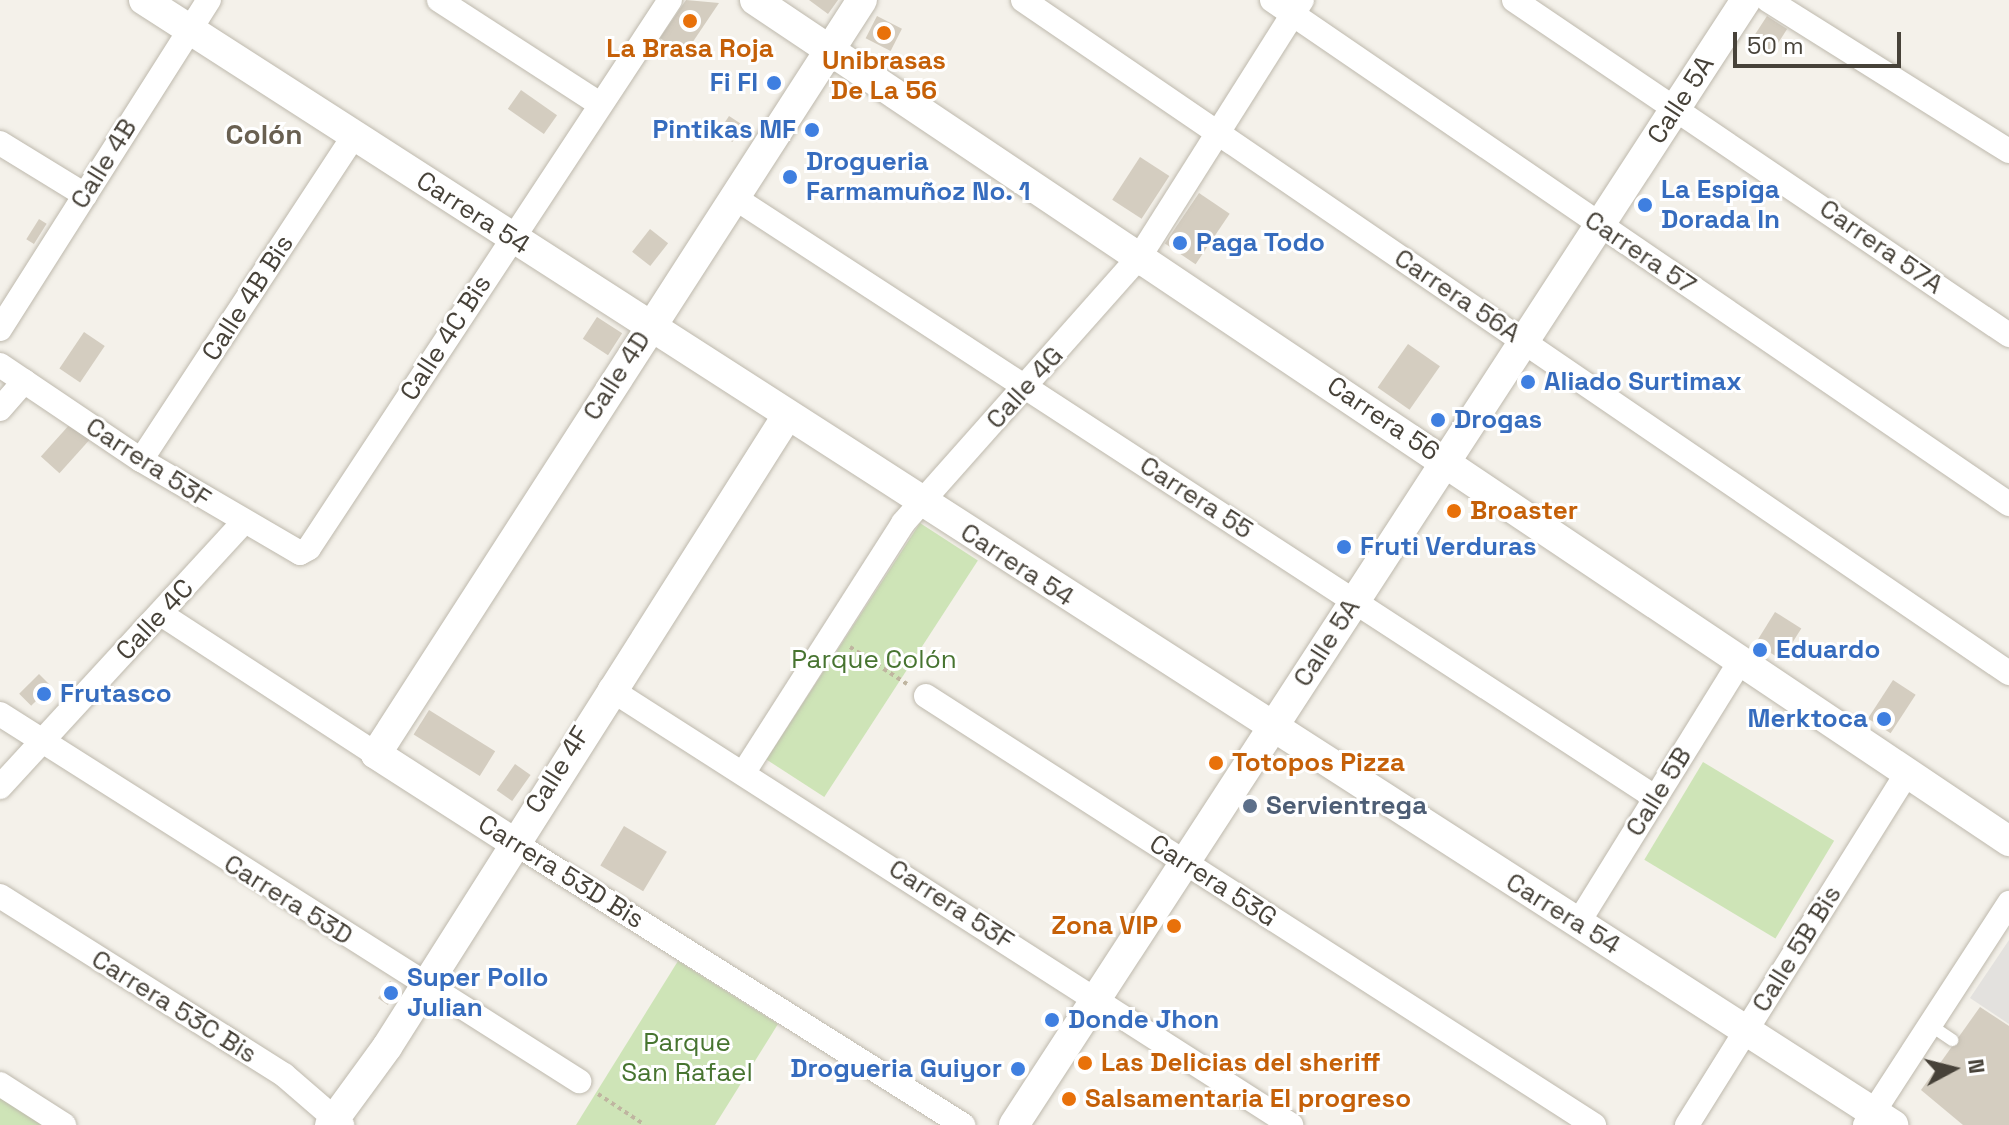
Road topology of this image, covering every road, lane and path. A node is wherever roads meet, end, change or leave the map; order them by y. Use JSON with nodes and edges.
{"nodes":[{"id":1,"x":144,"y":0,"type":"edge"},
{"id":2,"x":209,"y":0,"type":"edge"},
{"id":3,"x":439,"y":0,"type":"edge"},
{"id":4,"x":670,"y":0,"type":"edge"},
{"id":5,"x":755,"y":0,"type":"edge"},
{"id":6,"x":862,"y":0,"type":"edge"},
{"id":7,"x":1023,"y":0,"type":"edge"},
{"id":8,"x":1272,"y":0,"type":"edge"},
{"id":9,"x":1514,"y":0,"type":"edge"},
{"id":10,"x":1746,"y":0,"type":"edge"},
{"id":11,"x":1768,"y":0,"type":"edge"},
{"id":12,"x":1297,"y":7,"type":"edge"},
{"id":13,"x":190,"y":30,"type":"junction"},
{"id":14,"x":831,"y":51,"type":"junction"},
{"id":15,"x":600,"y":104,"type":"junction"},
{"id":16,"x":1677,"y":106,"type":"junction"},
{"id":17,"x":1218,"y":134,"type":"junction"},
{"id":18,"x":354,"y":136,"type":"junction"},
{"id":19,"x":0,"y":143,"type":"edge"},
{"id":20,"x":2009,"y":151,"type":"edge"},
{"id":21,"x":85,"y":195,"type":"junction"},
{"id":22,"x":735,"y":198,"type":"junction"},
{"id":23,"x":1598,"y":226,"type":"junction"},
{"id":24,"x":511,"y":237,"type":"junction"},
{"id":25,"x":1140,"y":256,"type":"junction"},
{"id":26,"x":649,"y":327,"type":"junction"},
{"id":27,"x":0,"y":329,"type":"edge"},
{"id":28,"x":2009,"y":335,"type":"edge"},
{"id":29,"x":1523,"y":342,"type":"junction"},
{"id":30,"x":0,"y":365,"type":"edge"},
{"id":31,"x":24,"y":381,"type":"junction"},
{"id":32,"x":1028,"y":387,"type":"junction"},
{"id":33,"x":0,"y":409,"type":"edge"},
{"id":34,"x":787,"y":416,"type":"junction"},
{"id":35,"x":141,"y":460,"type":"junction"},
{"id":36,"x":1446,"y":461,"type":"junction"},
{"id":37,"x":920,"y":502,"type":"junction"},
{"id":38,"x":2009,"y":504,"type":"edge"},
{"id":39,"x":243,"y":523,"type":"junction"},
{"id":40,"x":300,"y":553,"type":"joint"},
{"id":41,"x":1353,"y":602,"type":"junction"},
{"id":42,"x":161,"y":614,"type":"junction"},
{"id":43,"x":833,"y":636,"type":"junction"},
{"id":44,"x":1741,"y":660,"type":"junction"},
{"id":45,"x":2009,"y":673,"type":"edge"},
{"id":46,"x":610,"y":689,"type":"junction"},
{"id":47,"x":926,"y":696,"type":"joint"},
{"id":48,"x":0,"y":714,"type":"edge"},
{"id":49,"x":1271,"y":729,"type":"junction"},
{"id":50,"x":40,"y":744,"type":"junction"},
{"id":51,"x":376,"y":754,"type":"junction"},
{"id":52,"x":744,"y":772,"type":"junction"},
{"id":53,"x":1907,"y":773,"type":"junction"},
{"id":54,"x":0,"y":787,"type":"edge"},
{"id":55,"x":1656,"y":798,"type":"junction"},
{"id":56,"x":2009,"y":841,"type":"edge"},
{"id":57,"x":513,"y":842,"type":"junction"},
{"id":58,"x":1186,"y":864,"type":"junction"},
{"id":59,"x":0,"y":896,"type":"edge"},
{"id":60,"x":2009,"y":903,"type":"edge"},
{"id":61,"x":1578,"y":923,"type":"junction"},
{"id":62,"x":424,"y":985,"type":"junction"},
{"id":63,"x":1099,"y":999,"type":"junction"},
{"id":64,"x":1930,"y":1025,"type":"junction"},
{"id":65,"x":1746,"y":1031,"type":"junction"},
{"id":66,"x":1952,"y":1040,"type":"dead end"},
{"id":67,"x":579,"y":1081,"type":"joint"},
{"id":68,"x":0,"y":1084,"type":"edge"},
{"id":69,"x":1877,"y":1120,"type":"edge"},
{"id":70,"x":335,"y":1123,"type":"edge"},
{"id":71,"x":64,"y":1125,"type":"edge"},
{"id":72,"x":645,"y":1125,"type":"edge"},
{"id":73,"x":963,"y":1125,"type":"edge"},
{"id":74,"x":1014,"y":1125,"type":"edge"},
{"id":75,"x":1291,"y":1125,"type":"edge"},
{"id":76,"x":1594,"y":1125,"type":"edge"},
{"id":77,"x":1687,"y":1125,"type":"edge"}],
"edges":[{"from":1,"to":13,"type":"street","name":"Carrera 54"},
{"from":2,"to":13,"type":"street","name":"Calle 4B"},
{"from":3,"to":15,"type":"street"},
{"from":4,"to":15,"type":"street","name":"Calle 4C Bis"},
{"from":5,"to":14,"type":"street","name":"Carrera 56"},
{"from":6,"to":14,"type":"street","name":"Calle 4D"},
{"from":7,"to":17,"type":"street","name":"Carrera 56A"},
{"from":8,"to":12,"type":"street","name":"Carrera 57"},
{"from":9,"to":16,"type":"street","name":"Carrera 57A"},
{"from":10,"to":16,"type":"street","name":"Calle 5A"},
{"from":11,"to":20,"type":"street"},
{"from":12,"to":17,"type":"street","name":"Calle 4G"},
{"from":12,"to":23,"type":"street","name":"Carrera 57"},
{"from":13,"to":18,"type":"street","name":"Carrera 54"},
{"from":13,"to":21,"type":"street","name":"Calle 4B"},
{"from":14,"to":22,"type":"street","name":"Calle 4D"},
{"from":14,"to":25,"type":"street","name":"Carrera 56"},
{"from":15,"to":24,"type":"street","name":"Calle 4C Bis"},
{"from":16,"to":23,"type":"street","name":"Calle 5A"},
{"from":16,"to":28,"type":"street","name":"Carrera 57A"},
{"from":17,"to":25,"type":"street","name":"Calle 4G"},
{"from":17,"to":29,"type":"street","name":"Carrera 56A"},
{"from":18,"to":24,"type":"street","name":"Carrera 54"},
{"from":18,"to":35,"type":"street","name":"Calle 4B Bis"},
{"from":19,"to":21,"type":"street"},
{"from":21,"to":27,"type":"street","name":"Calle 4B"},
{"from":22,"to":26,"type":"street","name":"Calle 4D"},
{"from":22,"to":32,"type":"street","name":"Carrera 55"},
{"from":23,"to":29,"type":"street","name":"Calle 5A"},
{"from":23,"to":38,"type":"street","name":"Carrera 57"},
{"from":24,"to":26,"type":"street","name":"Carrera 54"},
{"from":24,"to":40,"type":"street","name":"Calle 4C Bis"},
{"from":25,"to":32,"type":"street","name":"Calle 4G"},
{"from":25,"to":36,"type":"street","name":"Carrera 56"},
{"from":26,"to":34,"type":"street","name":"Carrera 54"},
{"from":26,"to":51,"type":"street","name":"Calle 4D"},
{"from":29,"to":36,"type":"street","name":"Calle 5A"},
{"from":29,"to":45,"type":"street","name":"Carrera 56A"},
{"from":30,"to":31,"type":"street","name":"Carrera 53F"},
{"from":31,"to":33,"type":"street"},
{"from":31,"to":35,"type":"street","name":"Carrera 53F"},
{"from":32,"to":37,"type":"street","name":"Calle 4G"},
{"from":32,"to":41,"type":"street","name":"Carrera 55"},
{"from":34,"to":37,"type":"street","name":"Carrera 54"},
{"from":34,"to":46,"type":"street","name":"Calle 4F"},
{"from":35,"to":39,"type":"street","name":"Carrera 53F"},
{"from":36,"to":41,"type":"street","name":"Calle 5A"},
{"from":36,"to":44,"type":"street","name":"Carrera 56"},
{"from":37,"to":43,"type":"street","name":"Calle 4G"},
{"from":37,"to":49,"type":"street","name":"Carrera 54"},
{"from":39,"to":40,"type":"street","name":"Carrera 53F"},
{"from":39,"to":42,"type":"street","name":"Calle 4C"},
{"from":41,"to":49,"type":"street","name":"Calle 5A"},
{"from":41,"to":55,"type":"street","name":"Carrera 55"},
{"from":42,"to":50,"type":"street","name":"Calle 4C"},
{"from":42,"to":51,"type":"street","name":"Carrera 53D Bis"},
{"from":43,"to":47,"type":"path"},
{"from":43,"to":52,"type":"street","name":"Calle 4G"},
{"from":44,"to":53,"type":"street","name":"Carrera 56"},
{"from":44,"to":55,"type":"street","name":"Calle 5B"},
{"from":46,"to":52,"type":"street","name":"Carrera 53F"},
{"from":46,"to":57,"type":"street","name":"Calle 4F"},
{"from":47,"to":58,"type":"street","name":"Carrera 53G"},
{"from":48,"to":50,"type":"street","name":"Carrera 53D"},
{"from":49,"to":58,"type":"street","name":"Calle 5A"},
{"from":49,"to":61,"type":"street","name":"Carrera 54"},
{"from":50,"to":54,"type":"street","name":"Calle 4C"},
{"from":50,"to":62,"type":"street","name":"Carrera 53D"},
{"from":51,"to":57,"type":"street","name":"Carrera 53D Bis"},
{"from":52,"to":63,"type":"street","name":"Carrera 53F"},
{"from":53,"to":56,"type":"street","name":"Carrera 56"},
{"from":53,"to":65,"type":"street","name":"Calle 5B Bis"},
{"from":55,"to":61,"type":"street","name":"Calle 5B"},
{"from":57,"to":62,"type":"street","name":"Calle 4F"},
{"from":57,"to":73,"type":"street","name":"Carrera 53D Bis"},
{"from":58,"to":63,"type":"street","name":"Calle 5A"},
{"from":58,"to":76,"type":"street","name":"Carrera 53G"},
{"from":59,"to":70,"type":"street","name":"Carrera 53C Bis"},
{"from":60,"to":64,"type":"street"},
{"from":61,"to":65,"type":"street","name":"Carrera 54"},
{"from":62,"to":67,"type":"street","name":"Carrera 53D"},
{"from":62,"to":70,"type":"street","name":"Calle 4F"},
{"from":63,"to":74,"type":"street","name":"Calle 5A"},
{"from":63,"to":75,"type":"street","name":"Carrera 53F"},
{"from":64,"to":66,"type":"lane"},
{"from":64,"to":69,"type":"street"},
{"from":65,"to":69,"type":"street","name":"Carrera 54"},
{"from":65,"to":77,"type":"street","name":"Calle 5B Bis"},
{"from":67,"to":72,"type":"path"},
{"from":68,"to":71,"type":"street"}]}
